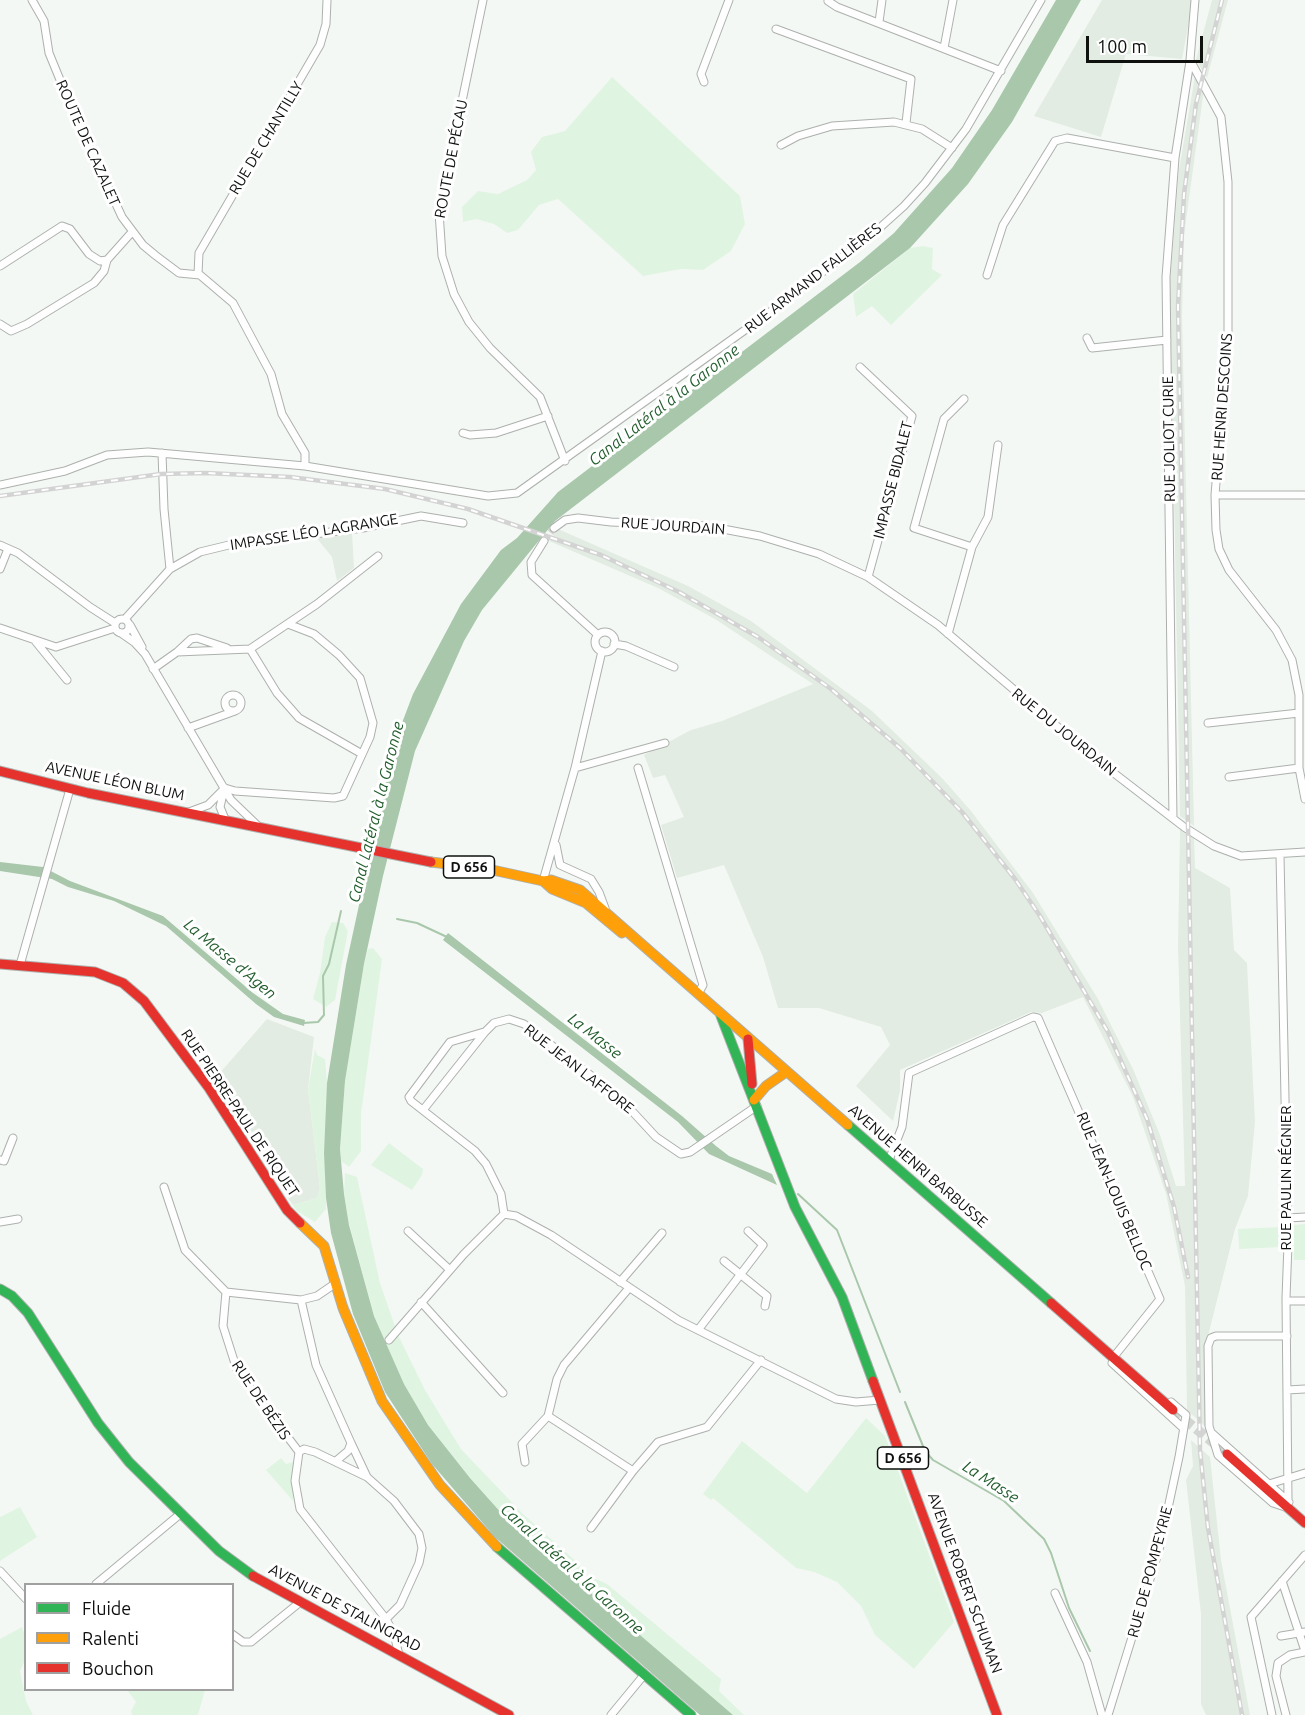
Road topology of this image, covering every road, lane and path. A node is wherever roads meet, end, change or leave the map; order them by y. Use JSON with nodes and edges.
{"nodes":[{"id":1,"x":32,"y":0,"type":"edge"},
{"id":2,"x":327,"y":0,"type":"edge"},
{"id":3,"x":483,"y":0,"type":"edge"},
{"id":4,"x":729,"y":0,"type":"edge"},
{"id":5,"x":882,"y":0,"type":"edge"},
{"id":6,"x":952,"y":0,"type":"edge"},
{"id":7,"x":1041,"y":0,"type":"edge"},
{"id":8,"x":1195,"y":0,"type":"edge"},
{"id":9,"x":828,"y":1,"type":"edge"},
{"id":10,"x":879,"y":22,"type":"junction"},
{"id":11,"x":776,"y":28,"type":"dead end"},
{"id":12,"x":945,"y":48,"type":"junction"},
{"id":13,"x":1190,"y":60,"type":"junction"},
{"id":14,"x":1001,"y":71,"type":"junction"},
{"id":15,"x":704,"y":82,"type":"dead end"},
{"id":16,"x":906,"y":123,"type":"junction"},
{"id":17,"x":781,"y":145,"type":"dead end"},
{"id":18,"x":952,"y":148,"type":"junction"},
{"id":19,"x":1175,"y":158,"type":"junction"},
{"id":20,"x":132,"y":232,"type":"junction"},
{"id":21,"x":107,"y":260,"type":"junction"},
{"id":22,"x":0,"y":266,"type":"edge"},
{"id":23,"x":198,"y":274,"type":"junction"},
{"id":24,"x":987,"y":275,"type":"dead end"},
{"id":25,"x":0,"y":324,"type":"edge"},
{"id":26,"x":1087,"y":338,"type":"dead end"},
{"id":27,"x":1167,"y":340,"type":"junction"},
{"id":28,"x":860,"y":367,"type":"dead end"},
{"id":29,"x":964,"y":399,"type":"dead end"},
{"id":30,"x":548,"y":416,"type":"junction"},
{"id":31,"x":463,"y":433,"type":"dead end"},
{"id":32,"x":998,"y":445,"type":"dead end"},
{"id":33,"x":162,"y":453,"type":"junction"},
{"id":34,"x":565,"y":461,"type":"junction"},
{"id":35,"x":305,"y":466,"type":"junction"},
{"id":36,"x":0,"y":485,"type":"edge"},
{"id":37,"x":1215,"y":495,"type":"junction"},
{"id":38,"x":1305,"y":495,"type":"edge"},
{"id":39,"x":464,"y":523,"type":"dead end"},
{"id":40,"x":554,"y":528,"type":"tunnel mouth"},
{"id":41,"x":544,"y":541,"type":"tunnel mouth"},
{"id":42,"x":0,"y":545,"type":"edge"},
{"id":43,"x":972,"y":547,"type":"junction"},
{"id":44,"x":8,"y":549,"type":"junction"},
{"id":45,"x":378,"y":556,"type":"dead end"},
{"id":46,"x":0,"y":569,"type":"edge"},
{"id":47,"x":170,"y":569,"type":"junction"},
{"id":48,"x":868,"y":577,"type":"junction"},
{"id":49,"x":127,"y":622,"type":"junction"},
{"id":50,"x":288,"y":624,"type":"junction"},
{"id":51,"x":0,"y":628,"type":"edge"},
{"id":52,"x":117,"y":628,"type":"junction"},
{"id":53,"x":948,"y":634,"type":"junction"},
{"id":54,"x":598,"y":635,"type":"junction"},
{"id":55,"x":36,"y":642,"type":"junction"},
{"id":56,"x":615,"y":644,"type":"junction"},
{"id":57,"x":56,"y":647,"type":"junction"},
{"id":58,"x":227,"y":648,"type":"junction"},
{"id":59,"x":250,"y":649,"type":"junction"},
{"id":60,"x":602,"y":651,"type":"junction"},
{"id":61,"x":177,"y":652,"type":"junction"},
{"id":62,"x":145,"y":654,"type":"junction"},
{"id":63,"x":52,"y":662,"type":"junction"},
{"id":64,"x":674,"y":667,"type":"dead end"},
{"id":65,"x":153,"y":669,"type":"junction"},
{"id":66,"x":67,"y":681,"type":"dead end"},
{"id":67,"x":235,"y":711,"type":"dead end"},
{"id":68,"x":1299,"y":713,"type":"junction"},
{"id":69,"x":1208,"y":723,"type":"dead end"},
{"id":70,"x":188,"y":728,"type":"junction"},
{"id":71,"x":1302,"y":737,"type":"edge"},
{"id":72,"x":665,"y":742,"type":"dead end"},
{"id":73,"x":362,"y":754,"type":"junction"},
{"id":74,"x":575,"y":768,"type":"junction"},
{"id":75,"x":638,"y":768,"type":"dead end"},
{"id":76,"x":1299,"y":768,"type":"junction"},
{"id":77,"x":0,"y":771,"type":"edge"},
{"id":78,"x":1229,"y":777,"type":"dead end"},
{"id":79,"x":70,"y":789,"type":"junction"},
{"id":80,"x":224,"y":789,"type":"junction"},
{"id":81,"x":1305,"y":799,"type":"edge"},
{"id":82,"x":231,"y":800,"type":"junction"},
{"id":83,"x":189,"y":812,"type":"junction"},
{"id":84,"x":1173,"y":818,"type":"junction"},
{"id":85,"x":225,"y":819,"type":"junction"},
{"id":86,"x":257,"y":826,"type":"junction"},
{"id":87,"x":556,"y":840,"type":"junction"},
{"id":88,"x":1305,"y":852,"type":"edge"},
{"id":89,"x":395,"y":854,"type":"joint"},
{"id":90,"x":1280,"y":855,"type":"junction"},
{"id":91,"x":543,"y":881,"type":"junction"},
{"id":92,"x":585,"y":903,"type":"junction"},
{"id":93,"x":601,"y":906,"type":"junction"},
{"id":94,"x":610,"y":915,"type":"junction"},
{"id":95,"x":643,"y":945,"type":"junction"},
{"id":96,"x":0,"y":964,"type":"edge"},
{"id":97,"x":20,"y":965,"type":"junction"},
{"id":98,"x":698,"y":994,"type":"junction"},
{"id":99,"x":720,"y":1013,"type":"junction"},
{"id":100,"x":484,"y":1032,"type":"junction"},
{"id":101,"x":745,"y":1037,"type":"junction"},
{"id":102,"x":464,"y":1038,"type":"junction"},
{"id":103,"x":470,"y":1050,"type":"junction"},
{"id":104,"x":735,"y":1052,"type":"junction"},
{"id":105,"x":786,"y":1072,"type":"junction"},
{"id":106,"x":755,"y":1101,"type":"junction"},
{"id":107,"x":423,"y":1110,"type":"junction"},
{"id":108,"x":13,"y":1138,"type":"dead end"},
{"id":109,"x":0,"y":1160,"type":"edge"},
{"id":110,"x":889,"y":1160,"type":"junction"},
{"id":111,"x":164,"y":1187,"type":"dead end"},
{"id":112,"x":504,"y":1214,"type":"junction"},
{"id":113,"x":1305,"y":1217,"type":"edge"},
{"id":114,"x":1288,"y":1218,"type":"junction"},
{"id":115,"x":18,"y":1219,"type":"dead end"},
{"id":116,"x":0,"y":1222,"type":"edge"},
{"id":117,"x":408,"y":1231,"type":"dead end"},
{"id":118,"x":748,"y":1231,"type":"dead end"},
{"id":119,"x":662,"y":1233,"type":"dead end"},
{"id":120,"x":724,"y":1261,"type":"dead end"},
{"id":121,"x":450,"y":1270,"type":"junction"},
{"id":122,"x":740,"y":1274,"type":"junction"},
{"id":123,"x":620,"y":1282,"type":"junction"},
{"id":124,"x":336,"y":1283,"type":"junction"},
{"id":125,"x":629,"y":1288,"type":"junction"},
{"id":126,"x":0,"y":1289,"type":"edge"},
{"id":127,"x":226,"y":1292,"type":"junction"},
{"id":128,"x":301,"y":1300,"type":"junction"},
{"id":129,"x":1286,"y":1301,"type":"junction"},
{"id":130,"x":1305,"y":1301,"type":"edge"},
{"id":131,"x":421,"y":1302,"type":"junction"},
{"id":132,"x":765,"y":1306,"type":"dead end"},
{"id":133,"x":1077,"y":1324,"type":"junction"},
{"id":134,"x":698,"y":1330,"type":"junction"},
{"id":135,"x":1287,"y":1336,"type":"junction"},
{"id":136,"x":389,"y":1340,"type":"dead end"},
{"id":137,"x":1116,"y":1354,"type":"junction"},
{"id":138,"x":760,"y":1360,"type":"junction"},
{"id":139,"x":1305,"y":1389,"type":"edge"},
{"id":140,"x":1287,"y":1390,"type":"junction"},
{"id":141,"x":503,"y":1393,"type":"dead end"},
{"id":142,"x":880,"y":1400,"type":"junction"},
{"id":143,"x":1173,"y":1410,"type":"tunnel mouth"},
{"id":144,"x":548,"y":1416,"type":"junction"},
{"id":145,"x":1183,"y":1428,"type":"junction"},
{"id":146,"x":1213,"y":1434,"type":"junction"},
{"id":147,"x":351,"y":1443,"type":"junction"},
{"id":148,"x":299,"y":1452,"type":"junction"},
{"id":149,"x":1227,"y":1454,"type":"tunnel mouth"},
{"id":150,"x":336,"y":1461,"type":"junction"},
{"id":151,"x":525,"y":1462,"type":"dead end"},
{"id":152,"x":633,"y":1471,"type":"junction"},
{"id":153,"x":1305,"y":1473,"type":"edge"},
{"id":154,"x":367,"y":1477,"type":"junction"},
{"id":155,"x":1288,"y":1478,"type":"junction"},
{"id":156,"x":1269,"y":1484,"type":"junction"},
{"id":157,"x":1289,"y":1507,"type":"junction"},
{"id":158,"x":179,"y":1515,"type":"junction"},
{"id":159,"x":1305,"y":1523,"type":"edge"},
{"id":160,"x":591,"y":1528,"type":"dead end"},
{"id":161,"x":1305,"y":1555,"type":"edge"},
{"id":162,"x":0,"y":1571,"type":"edge"},
{"id":163,"x":1282,"y":1581,"type":"junction"},
{"id":164,"x":97,"y":1583,"type":"edge"},
{"id":165,"x":1055,"y":1593,"type":"dead end"},
{"id":166,"x":24,"y":1597,"type":"edge"},
{"id":167,"x":299,"y":1603,"type":"junction"},
{"id":168,"x":388,"y":1622,"type":"junction"},
{"id":169,"x":1302,"y":1632,"type":"edge"},
{"id":170,"x":234,"y":1635,"type":"edge"},
{"id":171,"x":1281,"y":1636,"type":"dead end"},
{"id":172,"x":387,"y":1648,"type":"junction"},
{"id":173,"x":1305,"y":1651,"type":"edge"},
{"id":174,"x":399,"y":1655,"type":"junction"},
{"id":175,"x":644,"y":1675,"type":"junction"},
{"id":176,"x":509,"y":1715,"type":"edge"},
{"id":177,"x":611,"y":1715,"type":"edge"},
{"id":178,"x":692,"y":1715,"type":"edge"},
{"id":179,"x":998,"y":1715,"type":"edge"},
{"id":180,"x":1102,"y":1715,"type":"edge"},
{"id":181,"x":1108,"y":1715,"type":"edge"},
{"id":182,"x":1272,"y":1715,"type":"edge"},
{"id":183,"x":1286,"y":1715,"type":"edge"}],
"edges":[{"from":1,"to":20,"type":"street","name":"ROUTE DE CAZALET"},
{"from":2,"to":23,"type":"street","name":"RUE DE CHANTILLY"},
{"from":3,"to":30,"type":"street","name":"ROUTE DE PÉCAU"},
{"from":4,"to":15,"type":"street"},
{"from":5,"to":10,"type":"street"},
{"from":6,"to":12,"type":"street"},
{"from":7,"to":14,"type":"street","name":"RUE ARMAND FALLIÈRES"},
{"from":8,"to":13,"type":"street"},
{"from":9,"to":10,"type":"street"},
{"from":10,"to":12,"type":"street"},
{"from":11,"to":16,"type":"street"},
{"from":12,"to":14,"type":"street"},
{"from":13,"to":19,"type":"street","name":"RUE JOLIOT CURIE"},
{"from":13,"to":37,"type":"street","name":"RUE HENRI DESCOINS"},
{"from":14,"to":18,"type":"street","name":"RUE ARMAND FALLIÈRES"},
{"from":16,"to":17,"type":"street"},
{"from":16,"to":18,"type":"street"},
{"from":18,"to":34,"type":"street","name":"RUE ARMAND FALLIÈRES"},
{"from":19,"to":24,"type":"street"},
{"from":19,"to":27,"type":"street","name":"RUE JOLIOT CURIE"},
{"from":20,"to":21,"type":"street"},
{"from":20,"to":23,"type":"street","name":"ROUTE DE CAZALET"},
{"from":21,"to":22,"type":"street"},
{"from":21,"to":25,"type":"street"},
{"from":23,"to":35,"type":"street","name":"ROUTE DE CAZALET"},
{"from":26,"to":27,"type":"street"},
{"from":27,"to":84,"type":"street","name":"RUE JOLIOT CURIE"},
{"from":28,"to":48,"type":"street","name":"IMPASSE BIDALET"},
{"from":29,"to":43,"type":"street"},
{"from":30,"to":31,"type":"street"},
{"from":30,"to":34,"type":"street","name":"ROUTE DE PÉCAU"},
{"from":32,"to":43,"type":"street"},
{"from":33,"to":35,"type":"street","name":"RUE ARMAND FALLIÈRES"},
{"from":33,"to":36,"type":"street","name":"RUE ARMAND FALLIÈRES"},
{"from":33,"to":47,"type":"street"},
{"from":34,"to":35,"type":"street","name":"RUE ARMAND FALLIÈRES"},
{"from":37,"to":38,"type":"street"},
{"from":37,"to":68,"type":"street","name":"RUE HENRI DESCOINS"},
{"from":39,"to":47,"type":"street","name":"IMPASSE LÉO LAGRANGE"},
{"from":40,"to":48,"type":"street","name":"RUE JOURDAIN"},
{"from":41,"to":54,"type":"street"},
{"from":42,"to":44,"type":"street"},
{"from":43,"to":53,"type":"street"},
{"from":44,"to":46,"type":"street"},
{"from":44,"to":52,"type":"street"},
{"from":45,"to":50,"type":"street"},
{"from":47,"to":49,"type":"street","name":"IMPASSE LÉO LAGRANGE"},
{"from":48,"to":53,"type":"street","name":"RUE JOURDAIN"},
{"from":49,"to":52,"type":"street"},
{"from":49,"to":52,"type":"street","name":"IMPASSE LÉO LAGRANGE"},
{"from":49,"to":62,"type":"street"},
{"from":50,"to":59,"type":"street"},
{"from":50,"to":73,"type":"street"},
{"from":51,"to":55,"type":"street"},
{"from":52,"to":57,"type":"street"},
{"from":52,"to":62,"type":"street"},
{"from":53,"to":84,"type":"street","name":"RUE DU JOURDAIN"},
{"from":54,"to":56,"type":"street"},
{"from":54,"to":60,"type":"street"},
{"from":55,"to":57,"type":"street"},
{"from":55,"to":63,"type":"street"},
{"from":56,"to":60,"type":"street"},
{"from":56,"to":64,"type":"street"},
{"from":57,"to":63,"type":"street"},
{"from":58,"to":59,"type":"street"},
{"from":58,"to":61,"type":"street"},
{"from":58,"to":61,"type":"street"},
{"from":59,"to":73,"type":"street"},
{"from":60,"to":74,"type":"street"},
{"from":61,"to":65,"type":"street"},
{"from":62,"to":65,"type":"street"},
{"from":63,"to":66,"type":"street"},
{"from":65,"to":70,"type":"street"},
{"from":67,"to":70,"type":"street"},
{"from":68,"to":69,"type":"street"},
{"from":68,"to":71,"type":"street","name":"RUE HENRI DESCOINS"},
{"from":70,"to":80,"type":"street"},
{"from":71,"to":76,"type":"street","name":"RUE HENRI DESCOINS"},
{"from":72,"to":74,"type":"street"},
{"from":73,"to":80,"type":"street"},
{"from":74,"to":87,"type":"street"},
{"from":75,"to":98,"type":"street"},
{"from":76,"to":78,"type":"street"},
{"from":76,"to":81,"type":"street","name":"RUE HENRI DESCOINS"},
{"from":77,"to":79,"type":"main road","name":"AVENUE LÉON BLUM","number":"D 656"},
{"from":79,"to":83,"type":"main road","name":"AVENUE LÉON BLUM","number":"D 656"},
{"from":79,"to":97,"type":"street"},
{"from":80,"to":82,"type":"street"},
{"from":80,"to":83,"type":"street"},
{"from":80,"to":85,"type":"street"},
{"from":82,"to":85,"type":"street"},
{"from":82,"to":86,"type":"street"},
{"from":83,"to":85,"type":"main road","name":"AVENUE LÉON BLUM","number":"D 656"},
{"from":84,"to":90,"type":"street","name":"RUE DU JOURDAIN"},
{"from":85,"to":86,"type":"main road","name":"AVENUE LÉON BLUM","number":"D 656"},
{"from":86,"to":89,"type":"main road","name":"AVENUE LÉON BLUM","number":"D 656"},
{"from":87,"to":91,"type":"street"},
{"from":87,"to":94,"type":"street"},
{"from":88,"to":90,"type":"street","name":"RUE DU JOURDAIN"},
{"from":89,"to":91,"type":"main road","name":"AVENUE HENRI BARBUSSE","number":"D 656"},
{"from":90,"to":114,"type":"street","name":"RUE PAULIN RÉGNIER"},
{"from":91,"to":92,"type":"main road","name":"AVENUE HENRI BARBUSSE","number":"D 656"},
{"from":91,"to":93,"type":"main road","name":"AVENUE HENRI BARBUSSE","number":"D 656"},
{"from":92,"to":93,"type":"main road"},
{"from":92,"to":95,"type":"main road","name":"AVENUE HENRI BARBUSSE","number":"D 656"},
{"from":93,"to":94,"type":"main road","name":"AVENUE HENRI BARBUSSE","number":"D 656"},
{"from":94,"to":95,"type":"main road","name":"AVENUE HENRI BARBUSSE","number":"D 656"},
{"from":95,"to":98,"type":"main road","name":"AVENUE HENRI BARBUSSE","number":"D 656"},
{"from":96,"to":97,"type":"main road","name":"RUE PIERRE-PAUL DE RIQUET"},
{"from":97,"to":124,"type":"main road","name":"RUE PIERRE-PAUL DE RIQUET"},
{"from":98,"to":99,"type":"main road","name":"AVENUE HENRI BARBUSSE","number":"D 656"},
{"from":99,"to":101,"type":"main road","name":"AVENUE HENRI BARBUSSE","number":"D 656"},
{"from":99,"to":104,"type":"main road","name":"AVENUE ROBERT SCHUMAN","number":"D 656"},
{"from":100,"to":102,"type":"street","name":"RUE JEAN LAFFORE"},
{"from":100,"to":103,"type":"street","name":"RUE JEAN LAFFORE"},
{"from":100,"to":106,"type":"street","name":"RUE JEAN LAFFORE"},
{"from":101,"to":104,"type":"main road"},
{"from":101,"to":105,"type":"main road","name":"AVENUE HENRI BARBUSSE","number":"D 656"},
{"from":101,"to":106,"type":"main road","name":"AVENUE ROBERT SCHUMAN","number":"D 656"},
{"from":102,"to":103,"type":"street"},
{"from":102,"to":107,"type":"street","name":"RUE JEAN LAFFORE"},
{"from":103,"to":107,"type":"street","name":"RUE JEAN LAFFORE"},
{"from":104,"to":106,"type":"main road","name":"AVENUE ROBERT SCHUMAN","number":"D 656"},
{"from":105,"to":106,"type":"main road"},
{"from":105,"to":110,"type":"main road","name":"AVENUE HENRI BARBUSSE"},
{"from":106,"to":142,"type":"main road","name":"AVENUE ROBERT SCHUMAN","number":"D 656"},
{"from":107,"to":112,"type":"street"},
{"from":108,"to":109,"type":"street"},
{"from":110,"to":133,"type":"main road","name":"AVENUE HENRI BARBUSSE"},
{"from":110,"to":137,"type":"street","name":"RUE JEAN-LOUIS BELLOC"},
{"from":111,"to":127,"type":"street"},
{"from":112,"to":121,"type":"street"},
{"from":112,"to":123,"type":"street"},
{"from":113,"to":114,"type":"street"},
{"from":114,"to":129,"type":"street","name":"RUE PAULIN RÉGNIER"},
{"from":115,"to":116,"type":"street"},
{"from":117,"to":121,"type":"street"},
{"from":118,"to":122,"type":"street"},
{"from":119,"to":123,"type":"street"},
{"from":120,"to":122,"type":"street"},
{"from":121,"to":131,"type":"street"},
{"from":122,"to":132,"type":"street"},
{"from":122,"to":134,"type":"street"},
{"from":123,"to":125,"type":"street"},
{"from":124,"to":128,"type":"street"},
{"from":124,"to":175,"type":"main road","name":"RUE PIERRE-PAUL DE RIQUET"},
{"from":125,"to":134,"type":"street"},
{"from":125,"to":144,"type":"street"},
{"from":126,"to":158,"type":"main road","name":"AVENUE DE STALINGRAD"},
{"from":127,"to":128,"type":"street"},
{"from":127,"to":148,"type":"street","name":"RUE DE BÉZIS"},
{"from":128,"to":147,"type":"street"},
{"from":129,"to":130,"type":"street"},
{"from":129,"to":135,"type":"street","name":"RUE PAULIN RÉGNIER"},
{"from":131,"to":136,"type":"street"},
{"from":131,"to":141,"type":"street"},
{"from":133,"to":137,"type":"street"},
{"from":133,"to":143,"type":"main road","name":"AVENUE HENRI BARBUSSE"},
{"from":133,"to":145,"type":"street"},
{"from":134,"to":138,"type":"street"},
{"from":135,"to":140,"type":"street","name":"RUE PAULIN RÉGNIER"},
{"from":135,"to":146,"type":"street"},
{"from":137,"to":145,"type":"street"},
{"from":138,"to":142,"type":"street"},
{"from":138,"to":152,"type":"street"},
{"from":139,"to":140,"type":"street"},
{"from":140,"to":155,"type":"street","name":"RUE PAULIN RÉGNIER"},
{"from":142,"to":179,"type":"main road","name":"AVENUE ROBERT SCHUMAN","number":"D 656"},
{"from":144,"to":151,"type":"street"},
{"from":144,"to":152,"type":"street"},
{"from":145,"to":181,"type":"street","name":"RUE DE POMPEYRIE"},
{"from":146,"to":156,"type":"street"},
{"from":146,"to":157,"type":"street"},
{"from":147,"to":150,"type":"street"},
{"from":147,"to":154,"type":"street"},
{"from":148,"to":150,"type":"street"},
{"from":148,"to":168,"type":"street","name":"RUE DE BÉZIS"},
{"from":149,"to":157,"type":"main road"},
{"from":150,"to":154,"type":"street"},
{"from":152,"to":160,"type":"street"},
{"from":153,"to":155,"type":"street"},
{"from":154,"to":168,"type":"street"},
{"from":155,"to":156,"type":"street"},
{"from":155,"to":157,"type":"street","name":"RUE PAULIN RÉGNIER"},
{"from":156,"to":157,"type":"street"},
{"from":157,"to":159,"type":"main road"},
{"from":158,"to":164,"type":"street"},
{"from":158,"to":167,"type":"main road","name":"AVENUE DE STALINGRAD"},
{"from":161,"to":163,"type":"street"},
{"from":162,"to":166,"type":"street"},
{"from":163,"to":169,"type":"street"},
{"from":163,"to":182,"type":"street"},
{"from":165,"to":180,"type":"street"},
{"from":167,"to":170,"type":"street"},
{"from":167,"to":172,"type":"main road","name":"AVENUE DE STALINGRAD"},
{"from":168,"to":172,"type":"street"},
{"from":168,"to":174,"type":"street","name":"RUE DE BÉZIS"},
{"from":169,"to":171,"type":"street"},
{"from":169,"to":173,"type":"street"},
{"from":172,"to":174,"type":"main road","name":"AVENUE DE STALINGRAD"},
{"from":173,"to":183,"type":"street"},
{"from":174,"to":176,"type":"main road","name":"AVENUE DE STALINGRAD"},
{"from":175,"to":177,"type":"street"},
{"from":175,"to":178,"type":"main road","name":"RUE PIERRE-PAUL DE RIQUET"}]}
